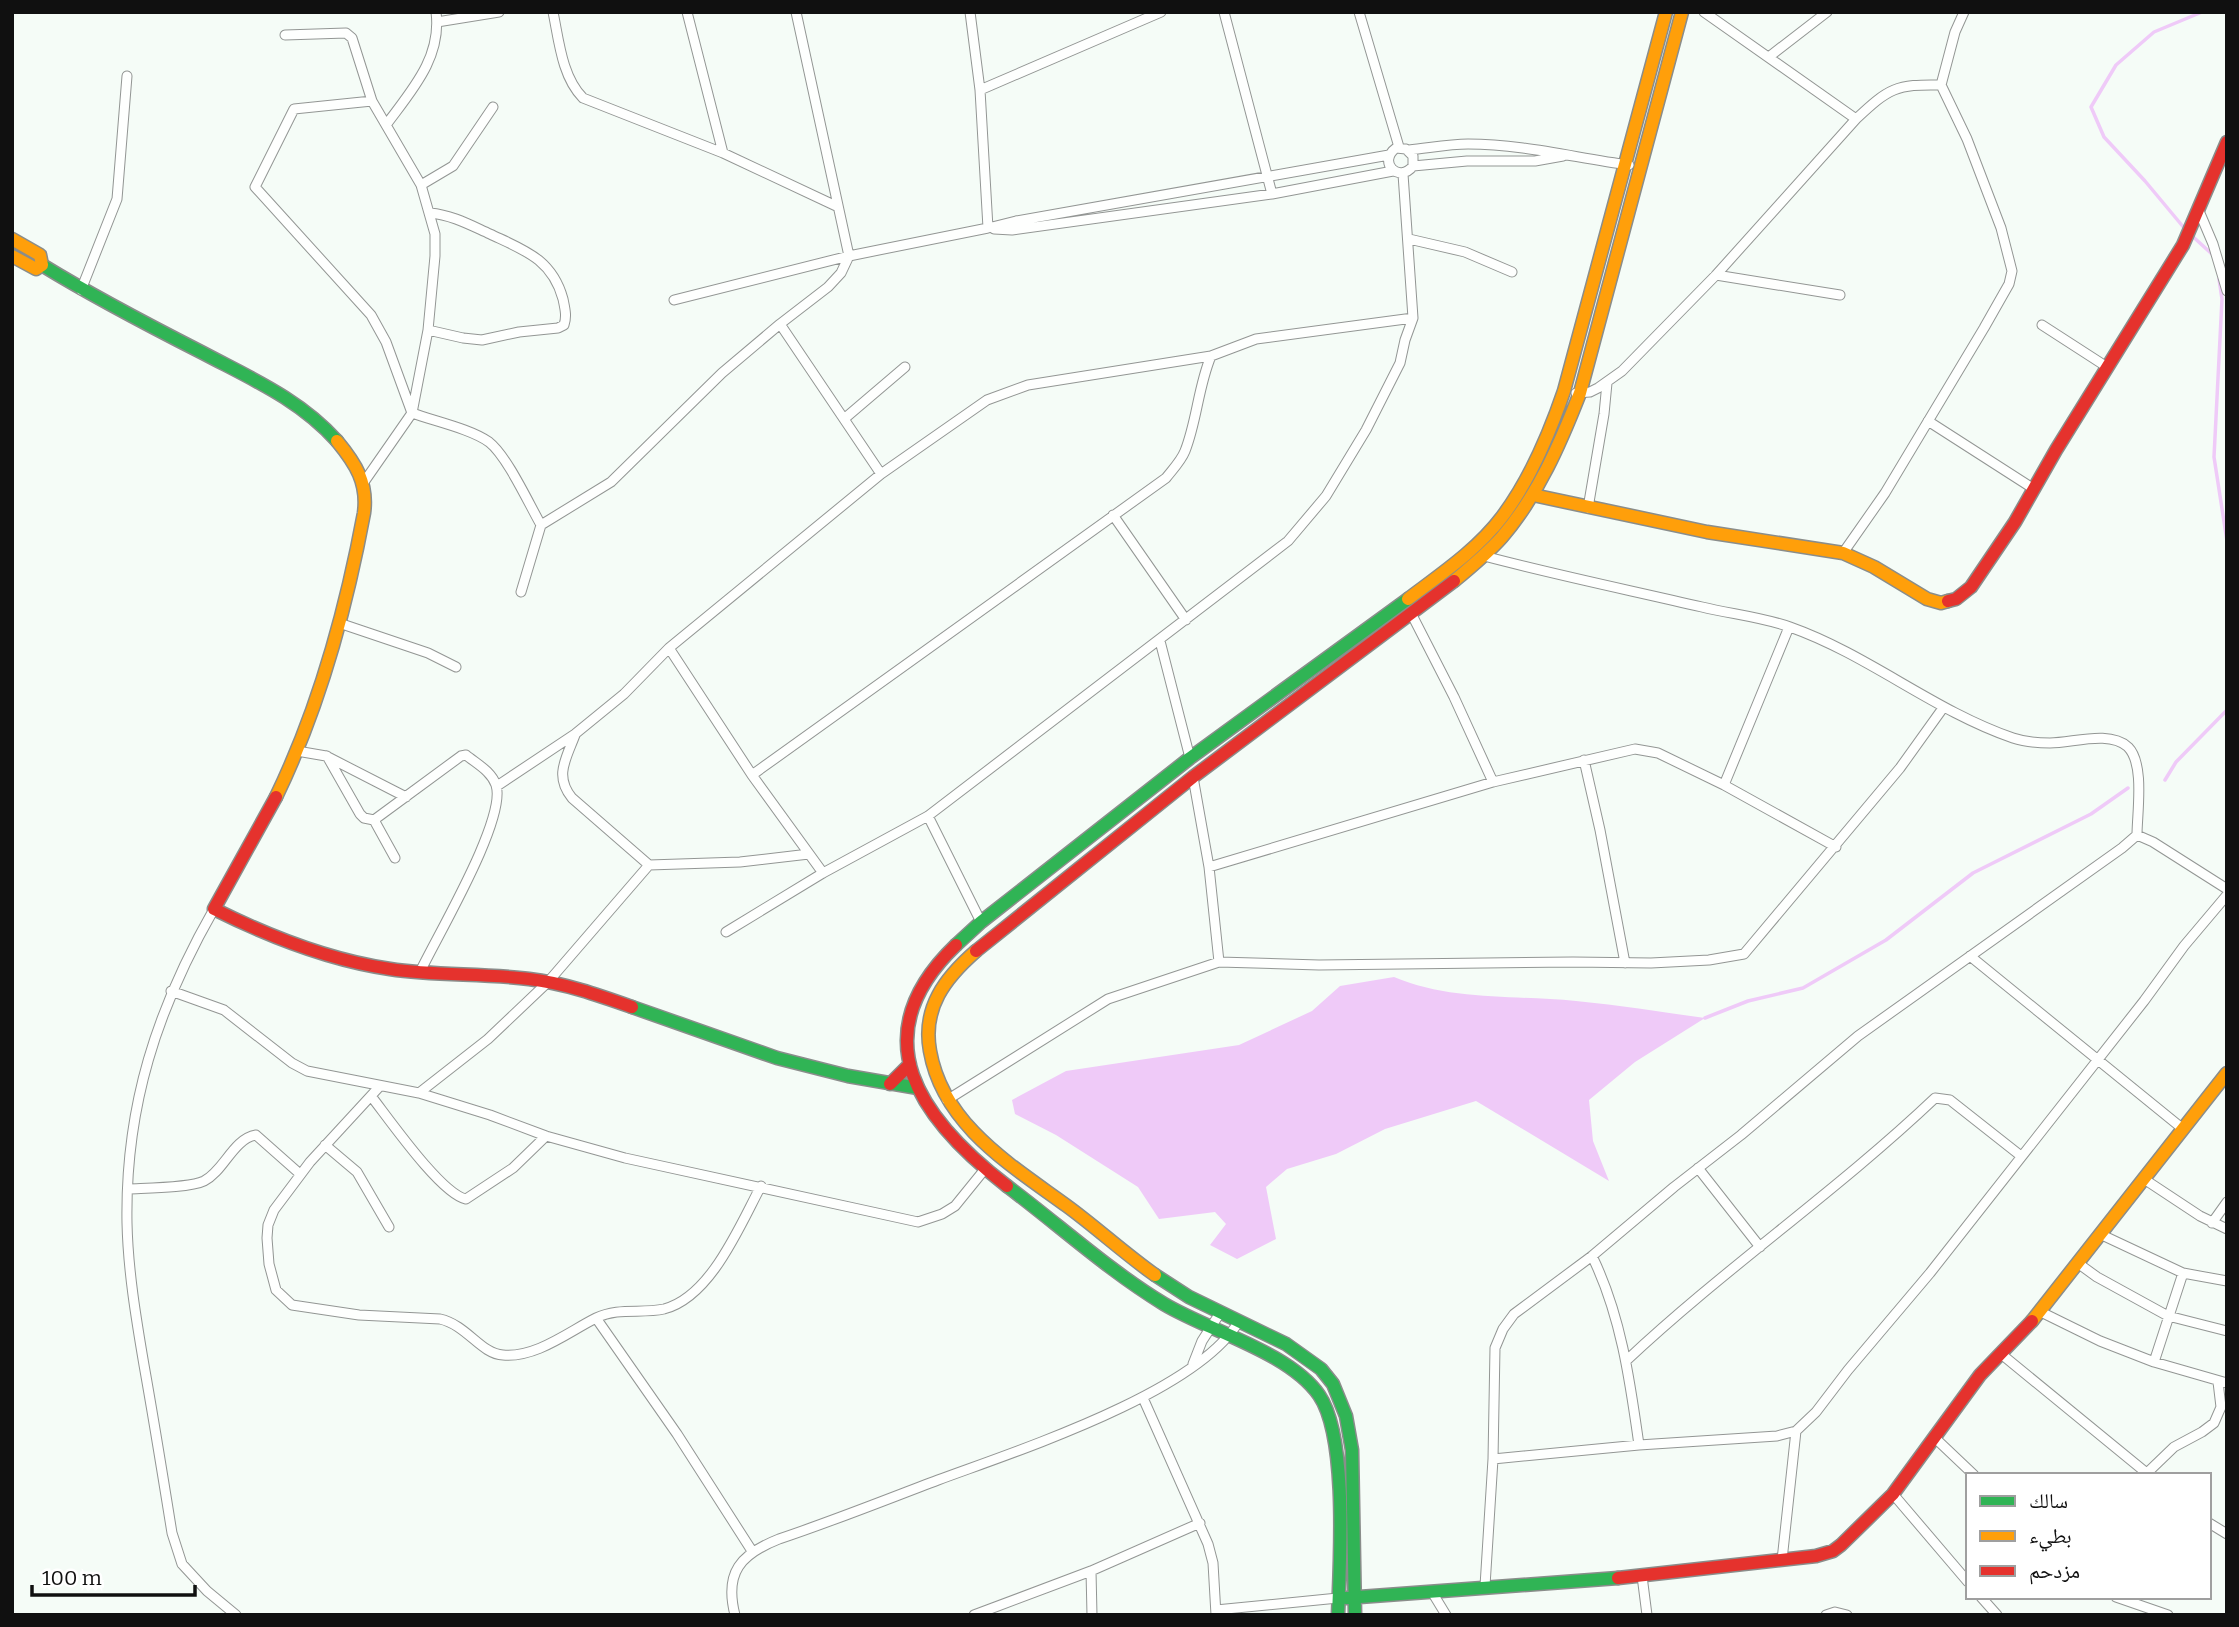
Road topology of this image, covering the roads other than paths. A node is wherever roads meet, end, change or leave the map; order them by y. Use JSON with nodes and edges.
{"nodes":[{"id":1,"x":499,"y":12,"type":"edge"},
{"id":2,"x":553,"y":12,"type":"edge"},
{"id":3,"x":687,"y":12,"type":"edge"},
{"id":4,"x":796,"y":12,"type":"edge"},
{"id":5,"x":970,"y":12,"type":"edge"},
{"id":6,"x":1161,"y":12,"type":"edge"},
{"id":7,"x":1224,"y":12,"type":"edge"},
{"id":8,"x":1359,"y":12,"type":"edge"},
{"id":9,"x":1666,"y":12,"type":"edge"},
{"id":10,"x":1682,"y":12,"type":"edge"},
{"id":11,"x":1704,"y":12,"type":"edge"},
{"id":12,"x":1827,"y":12,"type":"edge"},
{"id":13,"x":1964,"y":12,"type":"edge"},
{"id":14,"x":437,"y":17,"type":"edge"},
{"id":15,"x":285,"y":35,"type":"dead end"},
{"id":16,"x":1770,"y":56,"type":"junction"},
{"id":17,"x":127,"y":76,"type":"dead end"},
{"id":18,"x":1941,"y":85,"type":"junction"},
{"id":19,"x":980,"y":90,"type":"junction"},
{"id":20,"x":372,"y":101,"type":"junction"},
{"id":21,"x":493,"y":107,"type":"dead end"},
{"id":22,"x":1856,"y":118,"type":"junction"},
{"id":23,"x":386,"y":125,"type":"junction"},
{"id":24,"x":2227,"y":142,"type":"edge"},
{"id":25,"x":1404,"y":149,"type":"junction"},
{"id":26,"x":723,"y":153,"type":"junction"},
{"id":27,"x":1389,"y":156,"type":"junction"},
{"id":28,"x":1563,"y":156,"type":"junction"},
{"id":29,"x":1624,"y":164,"type":"junction"},
{"id":30,"x":2222,"y":164,"type":"edge"},
{"id":31,"x":1413,"y":166,"type":"junction"},
{"id":32,"x":1640,"y":167,"type":"junction"},
{"id":33,"x":1398,"y":172,"type":"junction"},
{"id":34,"x":1268,"y":177,"type":"junction"},
{"id":35,"x":421,"y":185,"type":"junction"},
{"id":36,"x":1272,"y":194,"type":"junction"},
{"id":37,"x":836,"y":206,"type":"junction"},
{"id":38,"x":2199,"y":211,"type":"junction"},
{"id":39,"x":430,"y":213,"type":"junction"},
{"id":40,"x":989,"y":228,"type":"junction"},
{"id":41,"x":12,"y":239,"type":"edge"},
{"id":42,"x":1409,"y":239,"type":"junction"},
{"id":43,"x":12,"y":256,"type":"edge"},
{"id":44,"x":849,"y":256,"type":"junction"},
{"id":45,"x":42,"y":265,"type":"junction"},
{"id":46,"x":1512,"y":272,"type":"dead end"},
{"id":47,"x":1716,"y":275,"type":"junction"},
{"id":48,"x":81,"y":290,"type":"junction"},
{"id":49,"x":2227,"y":291,"type":"edge"},
{"id":50,"x":1840,"y":295,"type":"dead end"},
{"id":51,"x":674,"y":300,"type":"dead end"},
{"id":52,"x":1413,"y":318,"type":"junction"},
{"id":53,"x":780,"y":324,"type":"junction"},
{"id":54,"x":2042,"y":325,"type":"dead end"},
{"id":55,"x":428,"y":330,"type":"junction"},
{"id":56,"x":1211,"y":356,"type":"junction"},
{"id":57,"x":905,"y":367,"type":"dead end"},
{"id":58,"x":2107,"y":367,"type":"junction"},
{"id":59,"x":1607,"y":383,"type":"junction"},
{"id":60,"x":1564,"y":391,"type":"junction"},
{"id":61,"x":1580,"y":393,"type":"junction"},
{"id":62,"x":412,"y":414,"type":"junction"},
{"id":63,"x":844,"y":419,"type":"junction"},
{"id":64,"x":1927,"y":421,"type":"junction"},
{"id":65,"x":881,"y":474,"type":"junction"},
{"id":66,"x":364,"y":482,"type":"junction"},
{"id":67,"x":2034,"y":489,"type":"junction"},
{"id":68,"x":1533,"y":495,"type":"junction"},
{"id":69,"x":1588,"y":508,"type":"junction"},
{"id":70,"x":1113,"y":515,"type":"junction"},
{"id":71,"x":541,"y":525,"type":"junction"},
{"id":72,"x":1843,"y":553,"type":"junction"},
{"id":73,"x":1484,"y":556,"type":"junction"},
{"id":74,"x":522,"y":592,"type":"dead end"},
{"id":75,"x":1412,"y":615,"type":"junction"},
{"id":76,"x":1186,"y":620,"type":"junction"},
{"id":77,"x":339,"y":623,"type":"junction"},
{"id":78,"x":1789,"y":627,"type":"junction"},
{"id":79,"x":1160,"y":641,"type":"junction"},
{"id":80,"x":669,"y":648,"type":"junction"},
{"id":81,"x":456,"y":667,"type":"dead end"},
{"id":82,"x":1943,"y":708,"type":"junction"},
{"id":83,"x":575,"y":733,"type":"junction"},
{"id":84,"x":297,"y":751,"type":"junction"},
{"id":85,"x":326,"y":755,"type":"junction"},
{"id":86,"x":1190,"y":758,"type":"junction"},
{"id":87,"x":1584,"y":760,"type":"junction"},
{"id":88,"x":752,"y":775,"type":"junction"},
{"id":89,"x":1193,"y":777,"type":"junction"},
{"id":90,"x":1493,"y":782,"type":"junction"},
{"id":91,"x":1724,"y":785,"type":"junction"},
{"id":92,"x":497,"y":786,"type":"junction"},
{"id":93,"x":406,"y":797,"type":"junction"},
{"id":94,"x":928,"y":816,"type":"junction"},
{"id":95,"x":374,"y":820,"type":"junction"},
{"id":96,"x":2137,"y":835,"type":"junction"},
{"id":97,"x":1836,"y":847,"type":"junction"},
{"id":98,"x":809,"y":854,"type":"junction"},
{"id":99,"x":395,"y":858,"type":"dead end"},
{"id":100,"x":649,"y":864,"type":"junction"},
{"id":101,"x":1209,"y":867,"type":"junction"},
{"id":102,"x":822,"y":873,"type":"junction"},
{"id":103,"x":2227,"y":889,"type":"edge"},
{"id":104,"x":2227,"y":895,"type":"edge"},
{"id":105,"x":1015,"y":896,"type":"junction"},
{"id":106,"x":214,"y":909,"type":"junction"},
{"id":107,"x":1021,"y":911,"type":"junction"},
{"id":108,"x":981,"y":922,"type":"junction"},
{"id":109,"x":726,"y":932,"type":"dead end"},
{"id":110,"x":1970,"y":956,"type":"junction"},
{"id":111,"x":1219,"y":962,"type":"junction"},
{"id":112,"x":1625,"y":963,"type":"junction"},
{"id":113,"x":420,"y":972,"type":"junction"},
{"id":114,"x":548,"y":982,"type":"junction"},
{"id":115,"x":172,"y":991,"type":"junction"},
{"id":116,"x":2096,"y":1059,"type":"junction"},
{"id":117,"x":910,"y":1064,"type":"junction"},
{"id":118,"x":2227,"y":1073,"type":"edge"},
{"id":119,"x":890,"y":1084,"type":"junction"},
{"id":120,"x":380,"y":1086,"type":"junction"},
{"id":121,"x":918,"y":1088,"type":"junction"},
{"id":122,"x":419,"y":1093,"type":"junction"},
{"id":123,"x":371,"y":1096,"type":"junction"},
{"id":124,"x":947,"y":1100,"type":"junction"},
{"id":125,"x":2183,"y":1129,"type":"junction"},
{"id":126,"x":546,"y":1136,"type":"junction"},
{"id":127,"x":325,"y":1145,"type":"junction"},
{"id":128,"x":2021,"y":1156,"type":"junction"},
{"id":129,"x":1698,"y":1168,"type":"junction"},
{"id":130,"x":985,"y":1169,"type":"junction"},
{"id":131,"x":300,"y":1174,"type":"junction"},
{"id":132,"x":2144,"y":1179,"type":"junction"},
{"id":133,"x":761,"y":1186,"type":"junction"},
{"id":134,"x":128,"y":1189,"type":"junction"},
{"id":135,"x":2227,"y":1202,"type":"edge"},
{"id":136,"x":2212,"y":1223,"type":"junction"},
{"id":137,"x":389,"y":1227,"type":"dead end"},
{"id":138,"x":2227,"y":1229,"type":"edge"},
{"id":139,"x":2102,"y":1235,"type":"junction"},
{"id":140,"x":1760,"y":1247,"type":"junction"},
{"id":141,"x":1592,"y":1256,"type":"junction"},
{"id":142,"x":2079,"y":1264,"type":"junction"},
{"id":143,"x":2183,"y":1273,"type":"junction"},
{"id":144,"x":2227,"y":1281,"type":"edge"},
{"id":145,"x":2042,"y":1312,"type":"junction"},
{"id":146,"x":1220,"y":1313,"type":"junction"},
{"id":147,"x":2168,"y":1316,"type":"junction"},
{"id":148,"x":596,"y":1318,"type":"junction"},
{"id":149,"x":1239,"y":1321,"type":"junction"},
{"id":150,"x":1210,"y":1328,"type":"junction"},
{"id":151,"x":2227,"y":1331,"type":"edge"},
{"id":152,"x":1229,"y":1337,"type":"junction"},
{"id":153,"x":2000,"y":1353,"type":"junction"},
{"id":154,"x":1627,"y":1360,"type":"junction"},
{"id":155,"x":2154,"y":1362,"type":"junction"},
{"id":156,"x":1193,"y":1366,"type":"junction"},
{"id":157,"x":2222,"y":1382,"type":"edge"},
{"id":158,"x":1143,"y":1398,"type":"junction"},
{"id":159,"x":1796,"y":1431,"type":"junction"},
{"id":160,"x":1935,"y":1438,"type":"junction"},
{"id":161,"x":1639,"y":1445,"type":"junction"},
{"id":162,"x":1493,"y":1459,"type":"junction"},
{"id":163,"x":1972,"y":1473,"type":"edge"},
{"id":164,"x":2147,"y":1473,"type":"edge"},
{"id":165,"x":2149,"y":1473,"type":"edge"},
{"id":166,"x":1893,"y":1494,"type":"junction"},
{"id":167,"x":1200,"y":1523,"type":"junction"},
{"id":168,"x":2211,"y":1524,"type":"edge"},
{"id":169,"x":2227,"y":1534,"type":"edge"},
{"id":170,"x":752,"y":1551,"type":"junction"},
{"id":171,"x":1782,"y":1560,"type":"junction"},
{"id":172,"x":1091,"y":1571,"type":"junction"},
{"id":173,"x":1642,"y":1576,"type":"junction"},
{"id":174,"x":1966,"y":1580,"type":"edge"},
{"id":175,"x":1485,"y":1586,"type":"junction"},
{"id":176,"x":1432,"y":1592,"type":"junction"},
{"id":177,"x":1356,"y":1597,"type":"junction"},
{"id":178,"x":1338,"y":1598,"type":"junction"},
{"id":179,"x":1983,"y":1599,"type":"edge"},
{"id":180,"x":2122,"y":1599,"type":"edge"},
{"id":181,"x":1250,"y":1611,"type":"edge"},
{"id":182,"x":1216,"y":1612,"type":"edge"},
{"id":183,"x":236,"y":1615,"type":"edge"},
{"id":184,"x":735,"y":1615,"type":"edge"},
{"id":185,"x":974,"y":1615,"type":"edge"},
{"id":186,"x":1092,"y":1615,"type":"edge"},
{"id":187,"x":1338,"y":1615,"type":"edge"},
{"id":188,"x":1355,"y":1615,"type":"edge"},
{"id":189,"x":1446,"y":1615,"type":"edge"},
{"id":190,"x":1647,"y":1615,"type":"edge"},
{"id":191,"x":1826,"y":1615,"type":"edge"},
{"id":192,"x":1847,"y":1615,"type":"edge"},
{"id":193,"x":1997,"y":1615,"type":"edge"},
{"id":194,"x":2168,"y":1615,"type":"edge"}],
"edges":[{"from":1,"to":14,"type":"street"},
{"from":2,"to":26,"type":"street"},
{"from":3,"to":26,"type":"street"},
{"from":4,"to":37,"type":"street"},
{"from":5,"to":19,"type":"street"},
{"from":6,"to":19,"type":"street"},
{"from":7,"to":34,"type":"street"},
{"from":8,"to":25,"type":"street"},
{"from":9,"to":29,"type":"main road"},
{"from":10,"to":32,"type":"main road"},
{"from":11,"to":16,"type":"street"},
{"from":12,"to":16,"type":"street"},
{"from":13,"to":18,"type":"street"},
{"from":14,"to":23,"type":"street"},
{"from":15,"to":20,"type":"street"},
{"from":16,"to":22,"type":"street"},
{"from":17,"to":48,"type":"street"},
{"from":18,"to":22,"type":"street"},
{"from":18,"to":64,"type":"street"},
{"from":19,"to":40,"type":"street"},
{"from":20,"to":23,"type":"street"},
{"from":20,"to":62,"type":"street"},
{"from":21,"to":35,"type":"street"},
{"from":22,"to":47,"type":"street"},
{"from":23,"to":35,"type":"street"},
{"from":24,"to":30,"type":"main road"},
{"from":25,"to":27,"type":"street"},
{"from":25,"to":28,"type":"street"},
{"from":25,"to":31,"type":"street"},
{"from":26,"to":37,"type":"street"},
{"from":27,"to":33,"type":"street"},
{"from":27,"to":34,"type":"street"},
{"from":28,"to":29,"type":"street"},
{"from":28,"to":31,"type":"street"},
{"from":29,"to":32,"type":"street"},
{"from":29,"to":60,"type":"main road"},
{"from":30,"to":38,"type":"main road"},
{"from":31,"to":33,"type":"street"},
{"from":32,"to":61,"type":"main road"},
{"from":33,"to":36,"type":"street"},
{"from":33,"to":42,"type":"street"},
{"from":34,"to":36,"type":"street"},
{"from":34,"to":40,"type":"street"},
{"from":35,"to":39,"type":"street"},
{"from":36,"to":40,"type":"street"},
{"from":37,"to":44,"type":"street"},
{"from":38,"to":49,"type":"street"},
{"from":38,"to":58,"type":"main road"},
{"from":39,"to":55,"type":"street"},
{"from":39,"to":55,"type":"street"},
{"from":40,"to":44,"type":"street"},
{"from":41,"to":45,"type":"main road"},
{"from":42,"to":46,"type":"street"},
{"from":42,"to":52,"type":"street"},
{"from":43,"to":45,"type":"main road"},
{"from":44,"to":51,"type":"street"},
{"from":44,"to":53,"type":"street"},
{"from":45,"to":48,"type":"main road"},
{"from":47,"to":50,"type":"street"},
{"from":47,"to":59,"type":"street"},
{"from":48,"to":66,"type":"main road"},
{"from":52,"to":56,"type":"street"},
{"from":52,"to":76,"type":"street"},
{"from":53,"to":63,"type":"street"},
{"from":53,"to":71,"type":"street"},
{"from":54,"to":58,"type":"street"},
{"from":55,"to":62,"type":"street"},
{"from":56,"to":65,"type":"street"},
{"from":56,"to":70,"type":"street"},
{"from":57,"to":63,"type":"street"},
{"from":58,"to":67,"type":"main road"},
{"from":59,"to":61,"type":"street"},
{"from":59,"to":69,"type":"street"},
{"from":60,"to":61,"type":"street"},
{"from":60,"to":86,"type":"main road"},
{"from":61,"to":68,"type":"main road"},
{"from":62,"to":66,"type":"street"},
{"from":62,"to":71,"type":"street"},
{"from":63,"to":65,"type":"street"},
{"from":64,"to":67,"type":"street"},
{"from":64,"to":72,"type":"street"},
{"from":65,"to":80,"type":"street"},
{"from":66,"to":77,"type":"main road"},
{"from":67,"to":72,"type":"main road"},
{"from":68,"to":69,"type":"main road"},
{"from":68,"to":73,"type":"main road"},
{"from":69,"to":72,"type":"main road"},
{"from":70,"to":76,"type":"street"},
{"from":70,"to":88,"type":"street"},
{"from":71,"to":74,"type":"street"},
{"from":73,"to":75,"type":"main road"},
{"from":73,"to":78,"type":"street"},
{"from":75,"to":89,"type":"main road"},
{"from":75,"to":90,"type":"street"},
{"from":76,"to":79,"type":"street"},
{"from":77,"to":81,"type":"street"},
{"from":77,"to":84,"type":"main road"},
{"from":78,"to":82,"type":"street"},
{"from":78,"to":91,"type":"street"},
{"from":79,"to":86,"type":"street"},
{"from":79,"to":94,"type":"street"},
{"from":80,"to":83,"type":"street"},
{"from":80,"to":88,"type":"street"},
{"from":82,"to":96,"type":"street"},
{"from":82,"to":97,"type":"street"},
{"from":83,"to":92,"type":"street"},
{"from":83,"to":100,"type":"street"},
{"from":84,"to":85,"type":"street"},
{"from":84,"to":106,"type":"main road"},
{"from":85,"to":93,"type":"street"},
{"from":85,"to":95,"type":"street"},
{"from":86,"to":105,"type":"main road"},
{"from":87,"to":90,"type":"street"},
{"from":87,"to":91,"type":"street"},
{"from":87,"to":112,"type":"street"},
{"from":88,"to":98,"type":"street"},
{"from":89,"to":101,"type":"street"},
{"from":89,"to":107,"type":"main road"},
{"from":90,"to":101,"type":"street"},
{"from":91,"to":97,"type":"street"},
{"from":92,"to":93,"type":"street"},
{"from":92,"to":113,"type":"street"},
{"from":93,"to":95,"type":"street"},
{"from":94,"to":102,"type":"street"},
{"from":94,"to":108,"type":"street"},
{"from":95,"to":99,"type":"street"},
{"from":96,"to":103,"type":"street"},
{"from":96,"to":110,"type":"street"},
{"from":97,"to":112,"type":"street"},
{"from":98,"to":100,"type":"street"},
{"from":98,"to":102,"type":"street"},
{"from":100,"to":114,"type":"street"},
{"from":101,"to":111,"type":"street"},
{"from":102,"to":109,"type":"street"},
{"from":104,"to":116,"type":"street"},
{"from":105,"to":107,"type":"main road"},
{"from":105,"to":108,"type":"main road"},
{"from":106,"to":113,"type":"main road"},
{"from":106,"to":115,"type":"street"},
{"from":107,"to":124,"type":"main road"},
{"from":108,"to":117,"type":"main road"},
{"from":110,"to":116,"type":"street"},
{"from":110,"to":129,"type":"street"},
{"from":111,"to":112,"type":"street"},
{"from":111,"to":124,"type":"street"},
{"from":113,"to":114,"type":"main road"},
{"from":114,"to":119,"type":"main road"},
{"from":114,"to":122,"type":"street"},
{"from":115,"to":120,"type":"street"},
{"from":115,"to":134,"type":"street"},
{"from":116,"to":125,"type":"street"},
{"from":116,"to":128,"type":"street"},
{"from":117,"to":119,"type":"main road"},
{"from":117,"to":121,"type":"main road"},
{"from":118,"to":125,"type":"main road"},
{"from":119,"to":121,"type":"main road"},
{"from":120,"to":122,"type":"street"},
{"from":120,"to":123,"type":"street"},
{"from":121,"to":130,"type":"main road"},
{"from":122,"to":126,"type":"street"},
{"from":123,"to":126,"type":"street"},
{"from":123,"to":127,"type":"street"},
{"from":124,"to":146,"type":"main road"},
{"from":125,"to":132,"type":"main road"},
{"from":126,"to":133,"type":"street"},
{"from":127,"to":131,"type":"street"},
{"from":127,"to":137,"type":"street"},
{"from":128,"to":140,"type":"street"},
{"from":128,"to":159,"type":"street"},
{"from":129,"to":140,"type":"street"},
{"from":129,"to":141,"type":"street"},
{"from":130,"to":133,"type":"street"},
{"from":130,"to":150,"type":"main road"},
{"from":131,"to":134,"type":"street"},
{"from":131,"to":148,"type":"street"},
{"from":132,"to":136,"type":"street"},
{"from":132,"to":139,"type":"main road"},
{"from":133,"to":148,"type":"street"},
{"from":134,"to":183,"type":"street"},
{"from":135,"to":136,"type":"street"},
{"from":136,"to":138,"type":"street"},
{"from":139,"to":142,"type":"main road"},
{"from":139,"to":143,"type":"street"},
{"from":140,"to":154,"type":"street"},
{"from":141,"to":154,"type":"street"},
{"from":141,"to":162,"type":"street"},
{"from":142,"to":145,"type":"main road"},
{"from":142,"to":147,"type":"street"},
{"from":143,"to":144,"type":"street"},
{"from":143,"to":147,"type":"street"},
{"from":145,"to":153,"type":"main road"},
{"from":145,"to":155,"type":"street"},
{"from":146,"to":149,"type":"main road"},
{"from":146,"to":150,"type":"street"},
{"from":147,"to":151,"type":"street"},
{"from":147,"to":155,"type":"street"},
{"from":148,"to":170,"type":"street"},
{"from":149,"to":152,"type":"street"},
{"from":149,"to":177,"type":"main road"},
{"from":150,"to":152,"type":"main road"},
{"from":150,"to":156,"type":"street"},
{"from":152,"to":156,"type":"street"},
{"from":152,"to":178,"type":"main road"},
{"from":153,"to":160,"type":"main road"},
{"from":153,"to":164,"type":"street"},
{"from":154,"to":161,"type":"street"},
{"from":155,"to":157,"type":"street"},
{"from":156,"to":158,"type":"street"},
{"from":157,"to":165,"type":"street"},
{"from":158,"to":167,"type":"street"},
{"from":158,"to":170,"type":"street"},
{"from":159,"to":161,"type":"street"},
{"from":159,"to":171,"type":"street"},
{"from":160,"to":163,"type":"street"},
{"from":160,"to":166,"type":"main road"},
{"from":161,"to":162,"type":"street"},
{"from":162,"to":175,"type":"street"},
{"from":166,"to":171,"type":"main road"},
{"from":166,"to":174,"type":"street"},
{"from":167,"to":172,"type":"street"},
{"from":167,"to":182,"type":"street"},
{"from":168,"to":169,"type":"street"},
{"from":170,"to":184,"type":"street"},
{"from":171,"to":173,"type":"main road"},
{"from":172,"to":185,"type":"street"},
{"from":172,"to":186,"type":"street"},
{"from":173,"to":175,"type":"main road"},
{"from":173,"to":190,"type":"street"},
{"from":175,"to":176,"type":"main road"},
{"from":176,"to":177,"type":"main road"},
{"from":176,"to":189,"type":"street"},
{"from":177,"to":178,"type":"main road"},
{"from":177,"to":188,"type":"main road"},
{"from":178,"to":181,"type":"street"},
{"from":178,"to":187,"type":"main road"},
{"from":179,"to":193,"type":"street"},
{"from":180,"to":194,"type":"street"},
{"from":181,"to":182,"type":"street"},
{"from":191,"to":192,"type":"street"}]}
